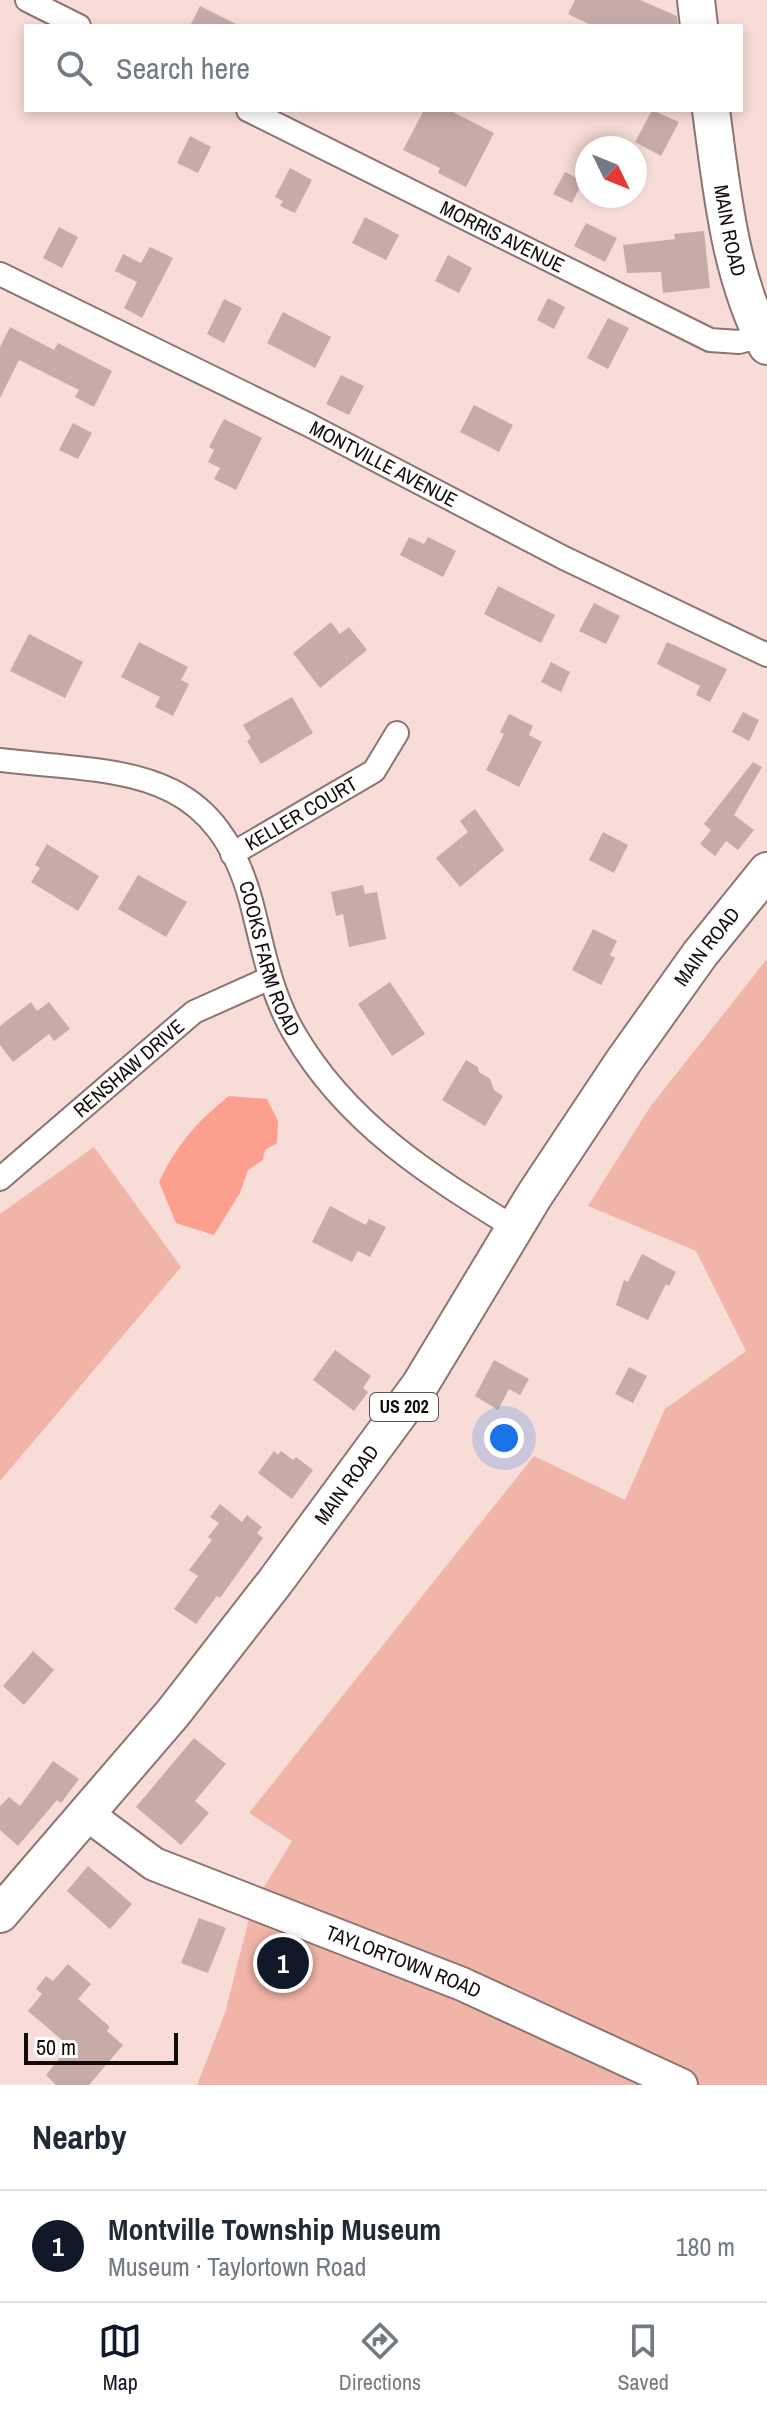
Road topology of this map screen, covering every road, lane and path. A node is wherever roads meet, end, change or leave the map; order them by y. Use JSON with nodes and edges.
{"nodes":[{"id":1,"x":27,"y":0,"type":"edge"},
{"id":2,"x":696,"y":0,"type":"edge"},
{"id":3,"x":75,"y":24,"type":"edge"},
{"id":4,"x":699,"y":24,"type":"edge"},
{"id":5,"x":252,"y":112,"type":"edge"},
{"id":6,"x":711,"y":112,"type":"edge"},
{"id":7,"x":0,"y":274,"type":"edge"},
{"id":8,"x":764,"y":341,"type":"edge"},
{"id":9,"x":767,"y":655,"type":"edge"},
{"id":10,"x":397,"y":733,"type":"dead end"},
{"id":11,"x":0,"y":760,"type":"edge"},
{"id":12,"x":232,"y":854,"type":"junction"},
{"id":13,"x":767,"y":871,"type":"edge"},
{"id":14,"x":270,"y":978,"type":"junction"},
{"id":15,"x":0,"y":1179,"type":"edge"},
{"id":16,"x":515,"y":1228,"type":"junction"},
{"id":17,"x":88,"y":1815,"type":"junction"},
{"id":18,"x":0,"y":1914,"type":"edge"},
{"id":19,"x":681,"y":2085,"type":"edge"}],
"edges":[{"from":1,"to":3,"type":"street"},
{"from":2,"to":4,"type":"main road"},
{"from":5,"to":8,"type":"street","name":"MORRIS AVENUE"},
{"from":6,"to":8,"type":"main road","name":"MAIN ROAD"},
{"from":7,"to":9,"type":"street","name":"MONTVILLE AVENUE"},
{"from":10,"to":12,"type":"street","name":"KELLER COURT"},
{"from":11,"to":12,"type":"street","name":"COOKS FARM ROAD"},
{"from":12,"to":14,"type":"street","name":"COOKS FARM ROAD"},
{"from":13,"to":16,"type":"main road","name":"MAIN ROAD","number":"US 202"},
{"from":14,"to":15,"type":"street","name":"RENSHAW DRIVE"},
{"from":14,"to":16,"type":"street","name":"COOKS FARM ROAD"},
{"from":16,"to":17,"type":"main road","name":"MAIN ROAD","number":"US 202"},
{"from":17,"to":18,"type":"main road","name":"MAIN ROAD","number":"US 202"},
{"from":17,"to":19,"type":"street","name":"TAYLORTOWN ROAD"}]}
